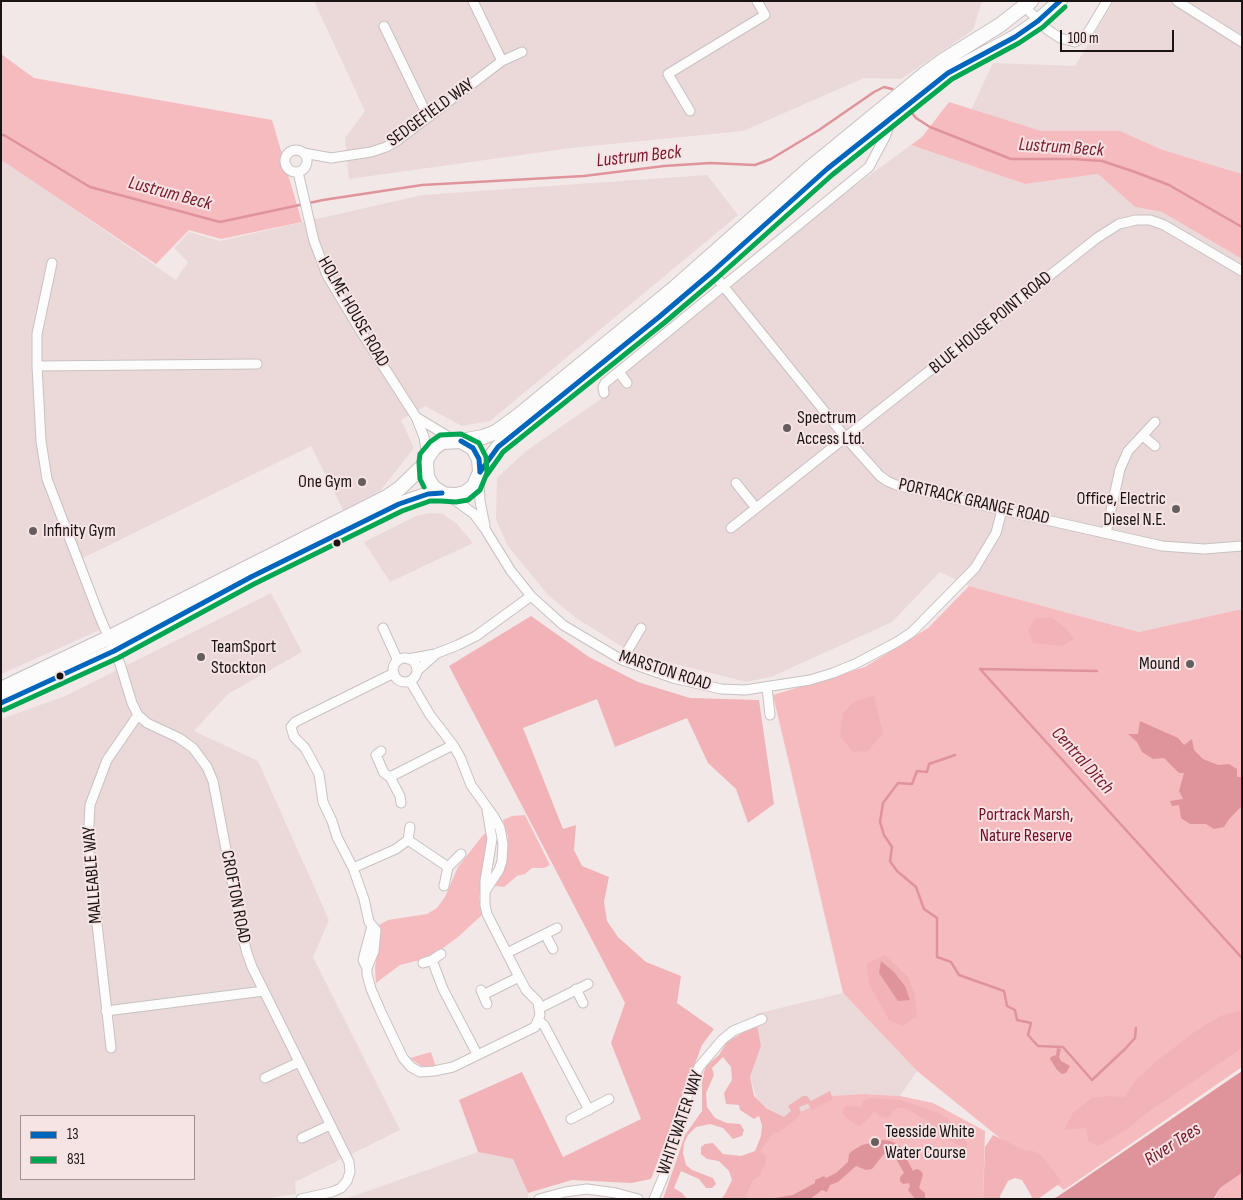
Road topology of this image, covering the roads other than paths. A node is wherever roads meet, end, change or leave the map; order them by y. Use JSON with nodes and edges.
{"nodes":[{"id":1,"x":473,"y":1,"type":"edge"},
{"id":2,"x":757,"y":1,"type":"edge"},
{"id":3,"x":1060,"y":1,"type":"edge"},
{"id":4,"x":1107,"y":1,"type":"edge"},
{"id":5,"x":1177,"y":1,"type":"edge"},
{"id":6,"x":1025,"y":3,"type":"edge"},
{"id":7,"x":1038,"y":21,"type":"junction"},
{"id":8,"x":384,"y":26,"type":"dead end"},
{"id":9,"x":1242,"y":42,"type":"edge"},
{"id":10,"x":522,"y":52,"type":"dead end"},
{"id":11,"x":502,"y":61,"type":"junction"},
{"id":12,"x":913,"y":92,"type":"junction"},
{"id":13,"x":894,"y":110,"type":"junction"},
{"id":14,"x":690,"y":111,"type":"dead end"},
{"id":15,"x":428,"y":117,"type":"junction"},
{"id":16,"x":304,"y":154,"type":"junction"},
{"id":17,"x":331,"y":158,"type":"junction"},
{"id":18,"x":301,"y":170,"type":"junction"},
{"id":19,"x":52,"y":263,"type":"dead end"},
{"id":20,"x":1242,"y":271,"type":"edge"},
{"id":21,"x":712,"y":272,"type":"junction"},
{"id":22,"x":724,"y":286,"type":"junction"},
{"id":23,"x":257,"y":364,"type":"dead end"},
{"id":24,"x":37,"y":366,"type":"junction"},
{"id":25,"x":619,"y":372,"type":"junction"},
{"id":26,"x":627,"y":383,"type":"dead end"},
{"id":27,"x":604,"y":393,"type":"dead end"},
{"id":28,"x":416,"y":417,"type":"junction"},
{"id":29,"x":1155,"y":422,"type":"dead end"},
{"id":30,"x":1143,"y":436,"type":"junction"},
{"id":31,"x":846,"y":438,"type":"junction"},
{"id":32,"x":458,"y":441,"type":"junction"},
{"id":33,"x":1155,"y":446,"type":"dead end"},
{"id":34,"x":427,"y":460,"type":"junction"},
{"id":35,"x":480,"y":474,"type":"junction"},
{"id":36,"x":736,"y":483,"type":"dead end"},
{"id":37,"x":445,"y":494,"type":"junction"},
{"id":38,"x":756,"y":508,"type":"junction"},
{"id":39,"x":1002,"y":510,"type":"junction"},
{"id":40,"x":731,"y":528,"type":"dead end"},
{"id":41,"x":485,"y":529,"type":"junction"},
{"id":42,"x":1106,"y":533,"type":"junction"},
{"id":43,"x":1242,"y":546,"type":"edge"},
{"id":44,"x":531,"y":596,"type":"junction"},
{"id":45,"x":383,"y":628,"type":"dead end"},
{"id":46,"x":641,"y":628,"type":"dead end"},
{"id":47,"x":111,"y":644,"type":"junction"},
{"id":48,"x":435,"y":654,"type":"junction"},
{"id":49,"x":408,"y":659,"type":"junction"},
{"id":50,"x":622,"y":660,"type":"junction"},
{"id":51,"x":398,"y":661,"type":"junction"},
{"id":52,"x":417,"y":671,"type":"junction"},
{"id":53,"x":394,"y":673,"type":"junction"},
{"id":54,"x":410,"y":681,"type":"junction"},
{"id":55,"x":767,"y":687,"type":"junction"},
{"id":56,"x":1,"y":689,"type":"edge"},
{"id":57,"x":1,"y":703,"type":"edge"},
{"id":58,"x":770,"y":714,"type":"dead end"},
{"id":59,"x":138,"y":715,"type":"junction"},
{"id":60,"x":453,"y":745,"type":"junction"},
{"id":61,"x":381,"y":751,"type":"dead end"},
{"id":62,"x":390,"y":777,"type":"junction"},
{"id":63,"x":401,"y":803,"type":"dead end"},
{"id":64,"x":488,"y":810,"type":"junction"},
{"id":65,"x":410,"y":827,"type":"dead end"},
{"id":66,"x":408,"y":840,"type":"junction"},
{"id":67,"x":461,"y":854,"type":"dead end"},
{"id":68,"x":448,"y":867,"type":"junction"},
{"id":69,"x":353,"y":868,"type":"junction"},
{"id":70,"x":444,"y":886,"type":"dead end"},
{"id":71,"x":486,"y":890,"type":"junction"},
{"id":72,"x":557,"y":928,"type":"dead end"},
{"id":73,"x":545,"y":934,"type":"junction"},
{"id":74,"x":553,"y":949,"type":"dead end"},
{"id":75,"x":507,"y":953,"type":"junction"},
{"id":76,"x":441,"y":954,"type":"dead end"},
{"id":77,"x":519,"y":977,"type":"junction"},
{"id":78,"x":588,"y":984,"type":"dead end"},
{"id":79,"x":576,"y":990,"type":"junction"},
{"id":80,"x":264,"y":992,"type":"junction"},
{"id":81,"x":484,"y":996,"type":"dead end"},
{"id":82,"x":583,"y":1003,"type":"dead end"},
{"id":83,"x":540,"y":1008,"type":"junction"},
{"id":84,"x":106,"y":1011,"type":"junction"},
{"id":85,"x":762,"y":1019,"type":"dead end"},
{"id":86,"x":539,"y":1021,"type":"junction"},
{"id":87,"x":111,"y":1048,"type":"dead end"},
{"id":88,"x":477,"y":1054,"type":"junction"},
{"id":89,"x":299,"y":1062,"type":"junction"},
{"id":90,"x":265,"y":1078,"type":"dead end"},
{"id":91,"x":609,"y":1099,"type":"dead end"},
{"id":92,"x":588,"y":1110,"type":"junction"},
{"id":93,"x":571,"y":1119,"type":"dead end"},
{"id":94,"x":330,"y":1125,"type":"junction"},
{"id":95,"x":302,"y":1138,"type":"dead end"},
{"id":96,"x":301,"y":1199,"type":"edge"},
{"id":97,"x":539,"y":1199,"type":"edge"},
{"id":98,"x":638,"y":1199,"type":"edge"},
{"id":99,"x":654,"y":1199,"type":"edge"}],
"edges":[{"from":1,"to":11,"type":"street"},
{"from":2,"to":14,"type":"street"},
{"from":3,"to":7,"type":"main road"},
{"from":4,"to":7,"type":"street"},
{"from":5,"to":9,"type":"street"},
{"from":6,"to":7,"type":"street"},
{"from":6,"to":12,"type":"main road"},
{"from":7,"to":12,"type":"main road"},
{"from":8,"to":15,"type":"street"},
{"from":10,"to":11,"type":"street","name":"SEDGEFIELD WAY"},
{"from":11,"to":15,"type":"street","name":"SEDGEFIELD WAY"},
{"from":12,"to":13,"type":"main road"},
{"from":13,"to":21,"type":"main road"},
{"from":13,"to":22,"type":"street"},
{"from":13,"to":32,"type":"main road"},
{"from":15,"to":17,"type":"street","name":"SEDGEFIELD WAY"},
{"from":16,"to":17,"type":"street","name":"SEDGEFIELD WAY"},
{"from":16,"to":18,"type":"street"},
{"from":16,"to":18,"type":"street"},
{"from":17,"to":18,"type":"street"},
{"from":18,"to":28,"type":"street","name":"HOLME HOUSE ROAD"},
{"from":19,"to":24,"type":"street"},
{"from":20,"to":31,"type":"street","name":"BLUE HOUSE POINT ROAD"},
{"from":21,"to":22,"type":"street","name":"PORTRACK GRANGE ROAD"},
{"from":21,"to":35,"type":"main road"},
{"from":22,"to":25,"type":"street"},
{"from":22,"to":31,"type":"street","name":"PORTRACK GRANGE ROAD"},
{"from":23,"to":24,"type":"street"},
{"from":24,"to":47,"type":"street"},
{"from":25,"to":26,"type":"street"},
{"from":25,"to":27,"type":"street"},
{"from":28,"to":32,"type":"street","name":"HOLME HOUSE ROAD"},
{"from":28,"to":34,"type":"street","name":"HOLME HOUSE ROAD"},
{"from":29,"to":30,"type":"street"},
{"from":30,"to":33,"type":"street"},
{"from":30,"to":42,"type":"street"},
{"from":31,"to":38,"type":"street","name":"BLUE HOUSE POINT ROAD"},
{"from":31,"to":39,"type":"street","name":"PORTRACK GRANGE ROAD"},
{"from":32,"to":34,"type":"main road"},
{"from":32,"to":35,"type":"main road"},
{"from":34,"to":37,"type":"main road"},
{"from":34,"to":47,"type":"main road"},
{"from":35,"to":37,"type":"main road"},
{"from":35,"to":41,"type":"street","name":"MARSTON ROAD"},
{"from":36,"to":38,"type":"street"},
{"from":37,"to":41,"type":"street","name":"MARSTON ROAD"},
{"from":37,"to":47,"type":"main road"},
{"from":38,"to":40,"type":"street","name":"BLUE HOUSE POINT ROAD"},
{"from":39,"to":42,"type":"street","name":"PORTRACK GRANGE ROAD"},
{"from":39,"to":55,"type":"street","name":"MARSTON ROAD"},
{"from":41,"to":44,"type":"street","name":"MARSTON ROAD"},
{"from":42,"to":43,"type":"street","name":"PORTRACK GRANGE ROAD"},
{"from":44,"to":48,"type":"street"},
{"from":44,"to":50,"type":"street","name":"MARSTON ROAD"},
{"from":45,"to":51,"type":"street"},
{"from":46,"to":50,"type":"street"},
{"from":47,"to":56,"type":"main road"},
{"from":47,"to":57,"type":"main road"},
{"from":47,"to":59,"type":"street"},
{"from":48,"to":49,"type":"street"},
{"from":48,"to":52,"type":"street"},
{"from":49,"to":51,"type":"street"},
{"from":49,"to":52,"type":"street"},
{"from":50,"to":55,"type":"street","name":"MARSTON ROAD"},
{"from":51,"to":53,"type":"street"},
{"from":52,"to":54,"type":"street"},
{"from":53,"to":54,"type":"street"},
{"from":53,"to":69,"type":"street"},
{"from":54,"to":60,"type":"street"},
{"from":55,"to":58,"type":"street"},
{"from":59,"to":80,"type":"street","name":"CROFTON ROAD"},
{"from":59,"to":84,"type":"street","name":"MALLEABLE WAY"},
{"from":60,"to":62,"type":"street"},
{"from":60,"to":64,"type":"street"},
{"from":61,"to":62,"type":"street"},
{"from":62,"to":63,"type":"street"},
{"from":64,"to":71,"type":"street"},
{"from":64,"to":71,"type":"street"},
{"from":65,"to":66,"type":"street"},
{"from":66,"to":68,"type":"street"},
{"from":66,"to":69,"type":"street"},
{"from":67,"to":68,"type":"street"},
{"from":68,"to":70,"type":"street"},
{"from":69,"to":88,"type":"street"},
{"from":71,"to":75,"type":"street"},
{"from":72,"to":73,"type":"street"},
{"from":73,"to":74,"type":"street"},
{"from":73,"to":75,"type":"street"},
{"from":75,"to":77,"type":"street"},
{"from":76,"to":88,"type":"street"},
{"from":77,"to":81,"type":"street"},
{"from":77,"to":83,"type":"street"},
{"from":78,"to":79,"type":"street"},
{"from":79,"to":82,"type":"street"},
{"from":79,"to":83,"type":"street"},
{"from":80,"to":84,"type":"street"},
{"from":80,"to":89,"type":"street","name":"CROFTON ROAD"},
{"from":83,"to":86,"type":"street"},
{"from":84,"to":87,"type":"street","name":"MALLEABLE WAY"},
{"from":85,"to":99,"type":"street","name":"WHITEWATER WAY"},
{"from":86,"to":88,"type":"street"},
{"from":86,"to":92,"type":"street"},
{"from":89,"to":90,"type":"street"},
{"from":89,"to":94,"type":"street","name":"CROFTON ROAD"},
{"from":91,"to":92,"type":"street"},
{"from":92,"to":93,"type":"street"},
{"from":94,"to":95,"type":"street"},
{"from":94,"to":96,"type":"street","name":"CROFTON ROAD"},
{"from":97,"to":98,"type":"street"}]}
